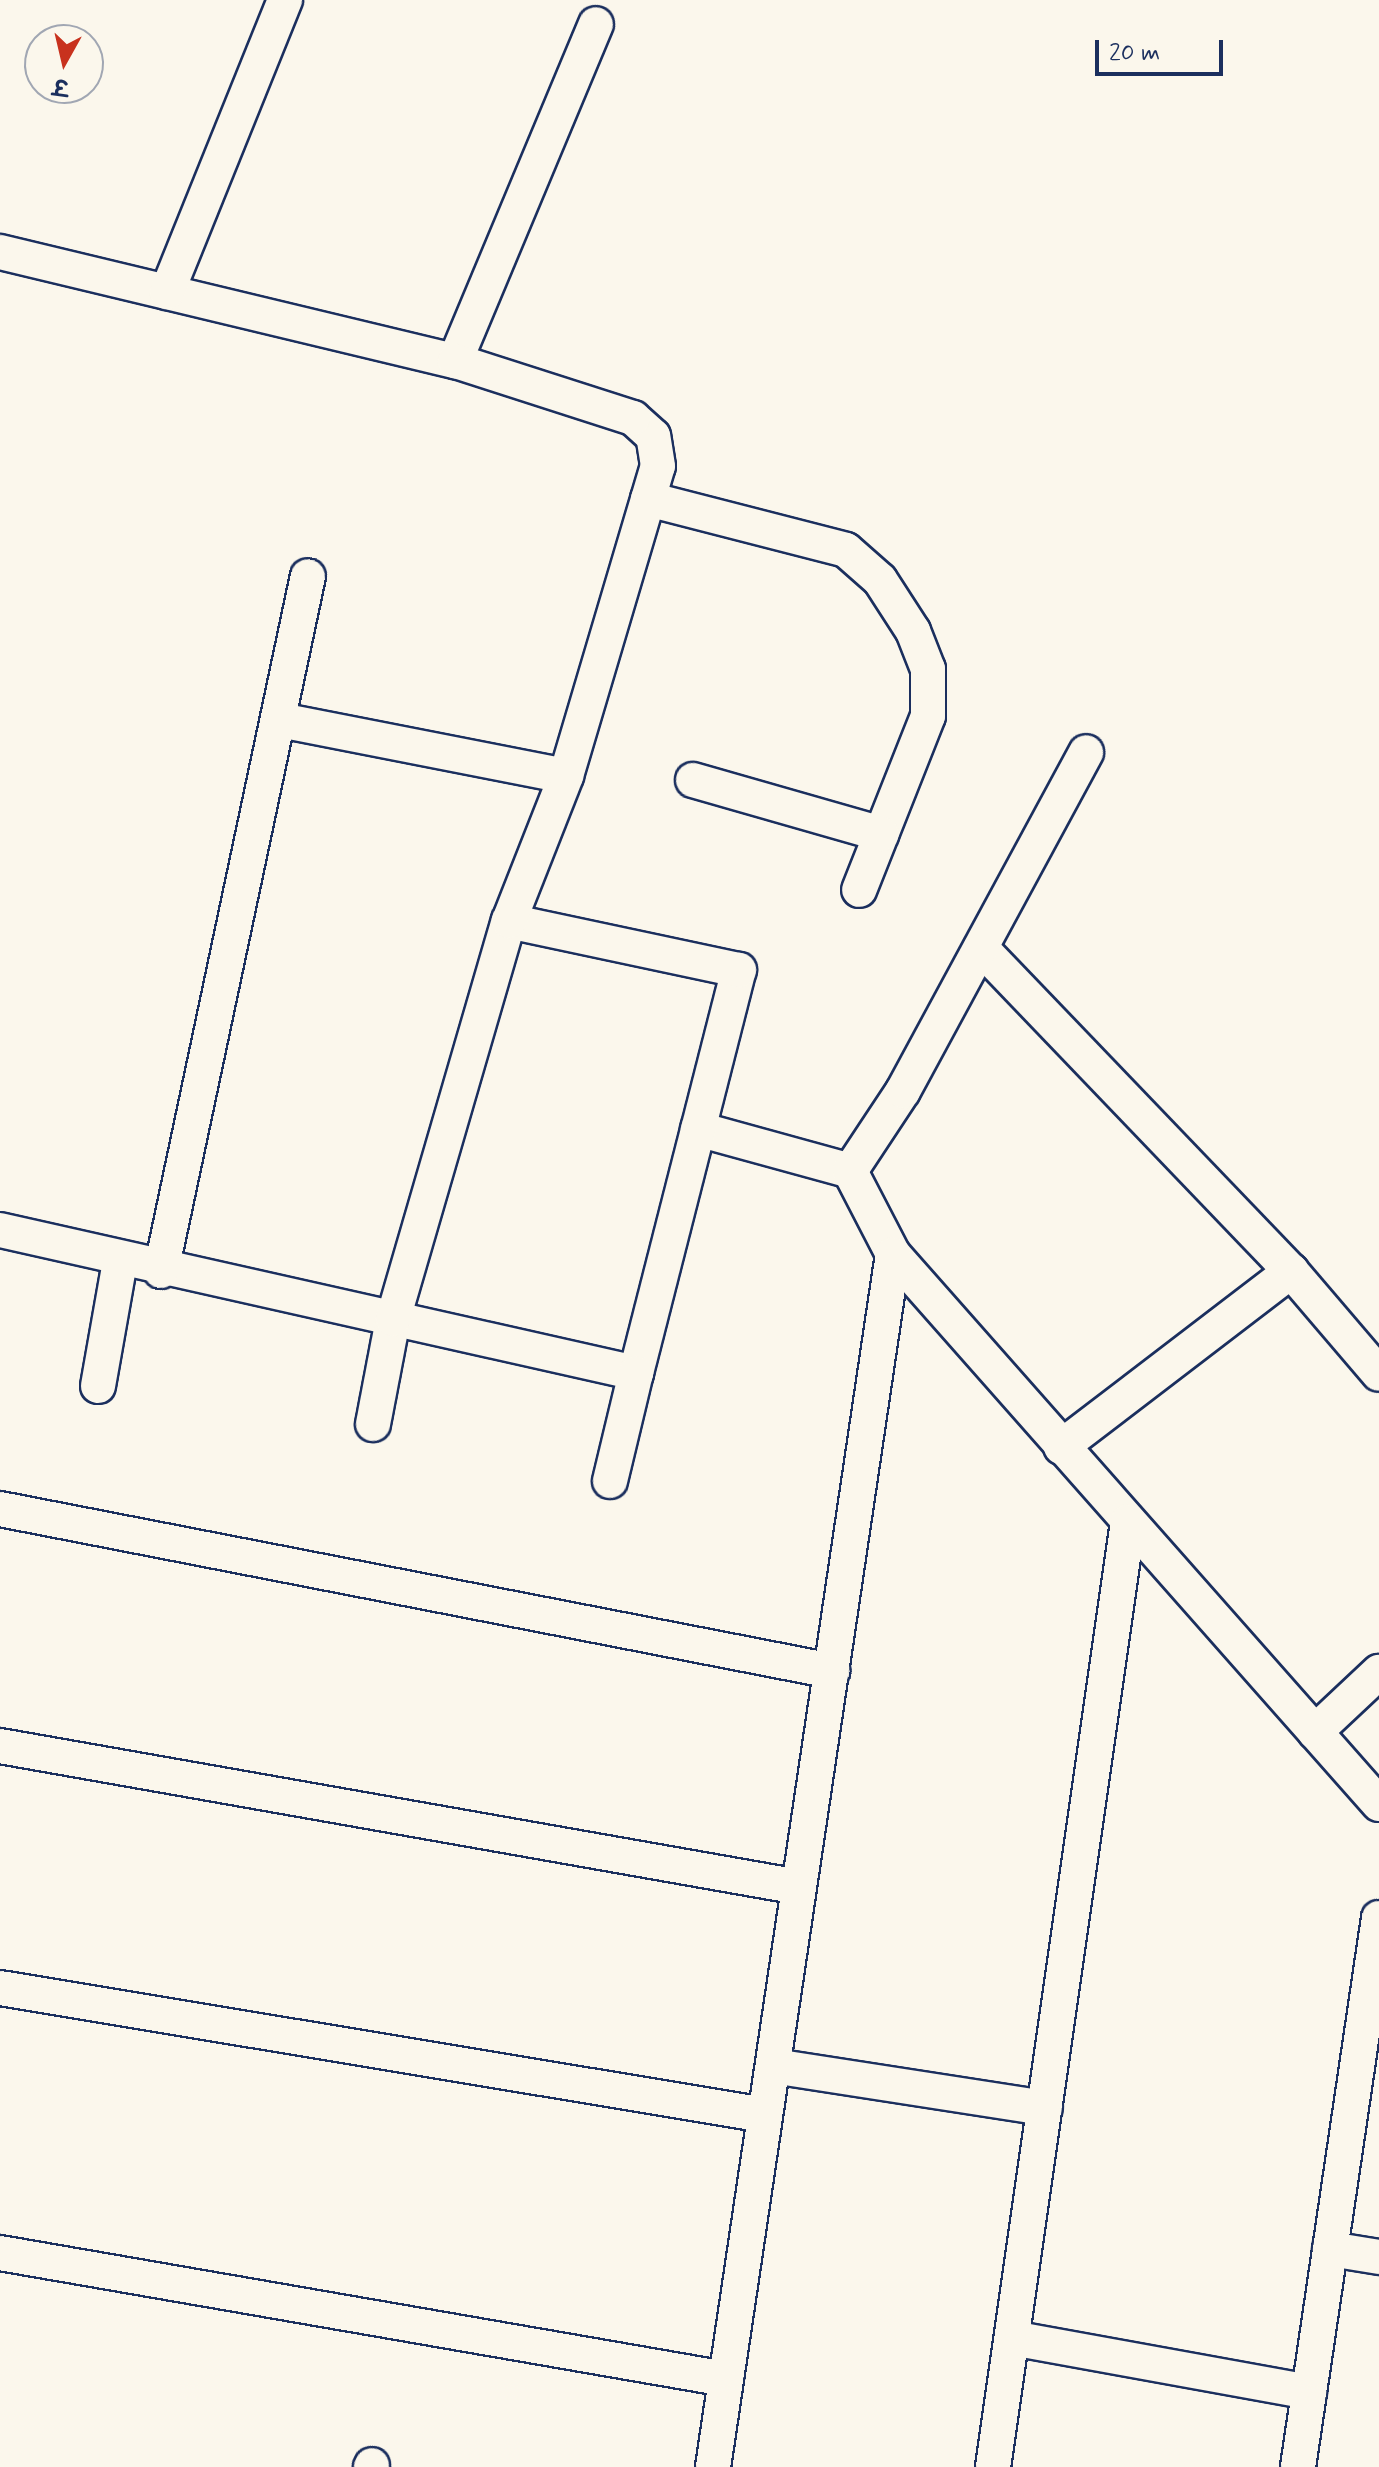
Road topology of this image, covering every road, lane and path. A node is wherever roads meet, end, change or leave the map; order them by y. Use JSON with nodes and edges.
{"nodes":[{"id":1,"x":285,"y":0,"type":"edge"},
{"id":2,"x":596,"y":24,"type":"dead end"},
{"id":3,"x":0,"y":252,"type":"edge"},
{"id":4,"x":167,"y":292,"type":"junction"},
{"id":5,"x":455,"y":361,"type":"junction"},
{"id":6,"x":648,"y":499,"type":"junction"},
{"id":7,"x":308,"y":576,"type":"dead end"},
{"id":8,"x":280,"y":720,"type":"junction"},
{"id":9,"x":1086,"y":752,"type":"dead end"},
{"id":10,"x":566,"y":776,"type":"junction"},
{"id":11,"x":693,"y":780,"type":"dead end"},
{"id":12,"x":881,"y":834,"type":"junction"},
{"id":13,"x":859,"y":890,"type":"dead end"},
{"id":14,"x":509,"y":921,"type":"junction"},
{"id":15,"x":981,"y":948,"type":"junction"},
{"id":16,"x":698,"y":1129,"type":"junction"},
{"id":17,"x":850,"y":1171,"type":"junction"},
{"id":18,"x":0,"y":1230,"type":"edge"},
{"id":19,"x":893,"y":1254,"type":"junction"},
{"id":20,"x":120,"y":1261,"type":"junction"},
{"id":21,"x":161,"y":1271,"type":"junction"},
{"id":22,"x":1291,"y":1271,"type":"junction"},
{"id":23,"x":393,"y":1319,"type":"junction"},
{"id":24,"x":636,"y":1373,"type":"junction"},
{"id":25,"x":1379,"y":1374,"type":"edge"},
{"id":26,"x":98,"y":1386,"type":"dead end"},
{"id":27,"x":373,"y":1424,"type":"dead end"},
{"id":28,"x":1061,"y":1447,"type":"junction"},
{"id":29,"x":610,"y":1481,"type":"dead end"},
{"id":30,"x":0,"y":1509,"type":"edge"},
{"id":31,"x":1128,"y":1522,"type":"junction"},
{"id":32,"x":832,"y":1671,"type":"junction"},
{"id":33,"x":1379,"y":1672,"type":"edge"},
{"id":34,"x":1315,"y":1732,"type":"junction"},
{"id":35,"x":0,"y":1746,"type":"edge"},
{"id":36,"x":1379,"y":1804,"type":"edge"},
{"id":37,"x":799,"y":1887,"type":"junction"},
{"id":38,"x":1379,"y":1918,"type":"edge"},
{"id":39,"x":0,"y":1988,"type":"edge"},
{"id":40,"x":773,"y":2066,"type":"junction"},
{"id":41,"x":1045,"y":2108,"type":"junction"},
{"id":42,"x":765,"y":2115,"type":"junction"},
{"id":43,"x":1330,"y":2249,"type":"junction"},
{"id":44,"x":0,"y":2253,"type":"edge"},
{"id":45,"x":1379,"y":2257,"type":"edge"},
{"id":46,"x":1012,"y":2338,"type":"junction"},
{"id":47,"x":726,"y":2379,"type":"junction"},
{"id":48,"x":1309,"y":2392,"type":"junction"},
{"id":49,"x":713,"y":2467,"type":"edge"},
{"id":50,"x":993,"y":2467,"type":"edge"},
{"id":51,"x":1298,"y":2467,"type":"edge"}],
"edges":[{"from":1,"to":4,"type":"street"},
{"from":2,"to":5,"type":"street"},
{"from":3,"to":4,"type":"street"},
{"from":4,"to":5,"type":"street"},
{"from":5,"to":6,"type":"street"},
{"from":6,"to":10,"type":"street"},
{"from":6,"to":12,"type":"street"},
{"from":7,"to":8,"type":"street"},
{"from":8,"to":10,"type":"street"},
{"from":8,"to":21,"type":"street"},
{"from":9,"to":15,"type":"street"},
{"from":10,"to":14,"type":"street"},
{"from":11,"to":12,"type":"street"},
{"from":12,"to":13,"type":"street"},
{"from":14,"to":16,"type":"street"},
{"from":14,"to":23,"type":"street"},
{"from":15,"to":17,"type":"street"},
{"from":15,"to":22,"type":"street"},
{"from":16,"to":17,"type":"street"},
{"from":16,"to":24,"type":"street"},
{"from":17,"to":19,"type":"street"},
{"from":18,"to":20,"type":"street"},
{"from":19,"to":28,"type":"street"},
{"from":19,"to":32,"type":"street"},
{"from":20,"to":21,"type":"street"},
{"from":20,"to":26,"type":"street"},
{"from":21,"to":23,"type":"street"},
{"from":22,"to":25,"type":"street"},
{"from":22,"to":28,"type":"street"},
{"from":23,"to":24,"type":"street"},
{"from":23,"to":27,"type":"street"},
{"from":24,"to":29,"type":"street"},
{"from":28,"to":31,"type":"street"},
{"from":30,"to":32,"type":"street"},
{"from":31,"to":34,"type":"street"},
{"from":31,"to":41,"type":"street"},
{"from":32,"to":37,"type":"street"},
{"from":33,"to":34,"type":"street"},
{"from":34,"to":36,"type":"street"},
{"from":35,"to":37,"type":"street"},
{"from":37,"to":40,"type":"street"},
{"from":38,"to":43,"type":"street"},
{"from":39,"to":42,"type":"street"},
{"from":40,"to":41,"type":"street"},
{"from":40,"to":42,"type":"street"},
{"from":41,"to":46,"type":"street"},
{"from":42,"to":47,"type":"street"},
{"from":43,"to":45,"type":"street"},
{"from":43,"to":48,"type":"street"},
{"from":44,"to":47,"type":"street"},
{"from":46,"to":48,"type":"street"},
{"from":46,"to":50,"type":"street"},
{"from":47,"to":49,"type":"street"},
{"from":48,"to":51,"type":"street"}]}
